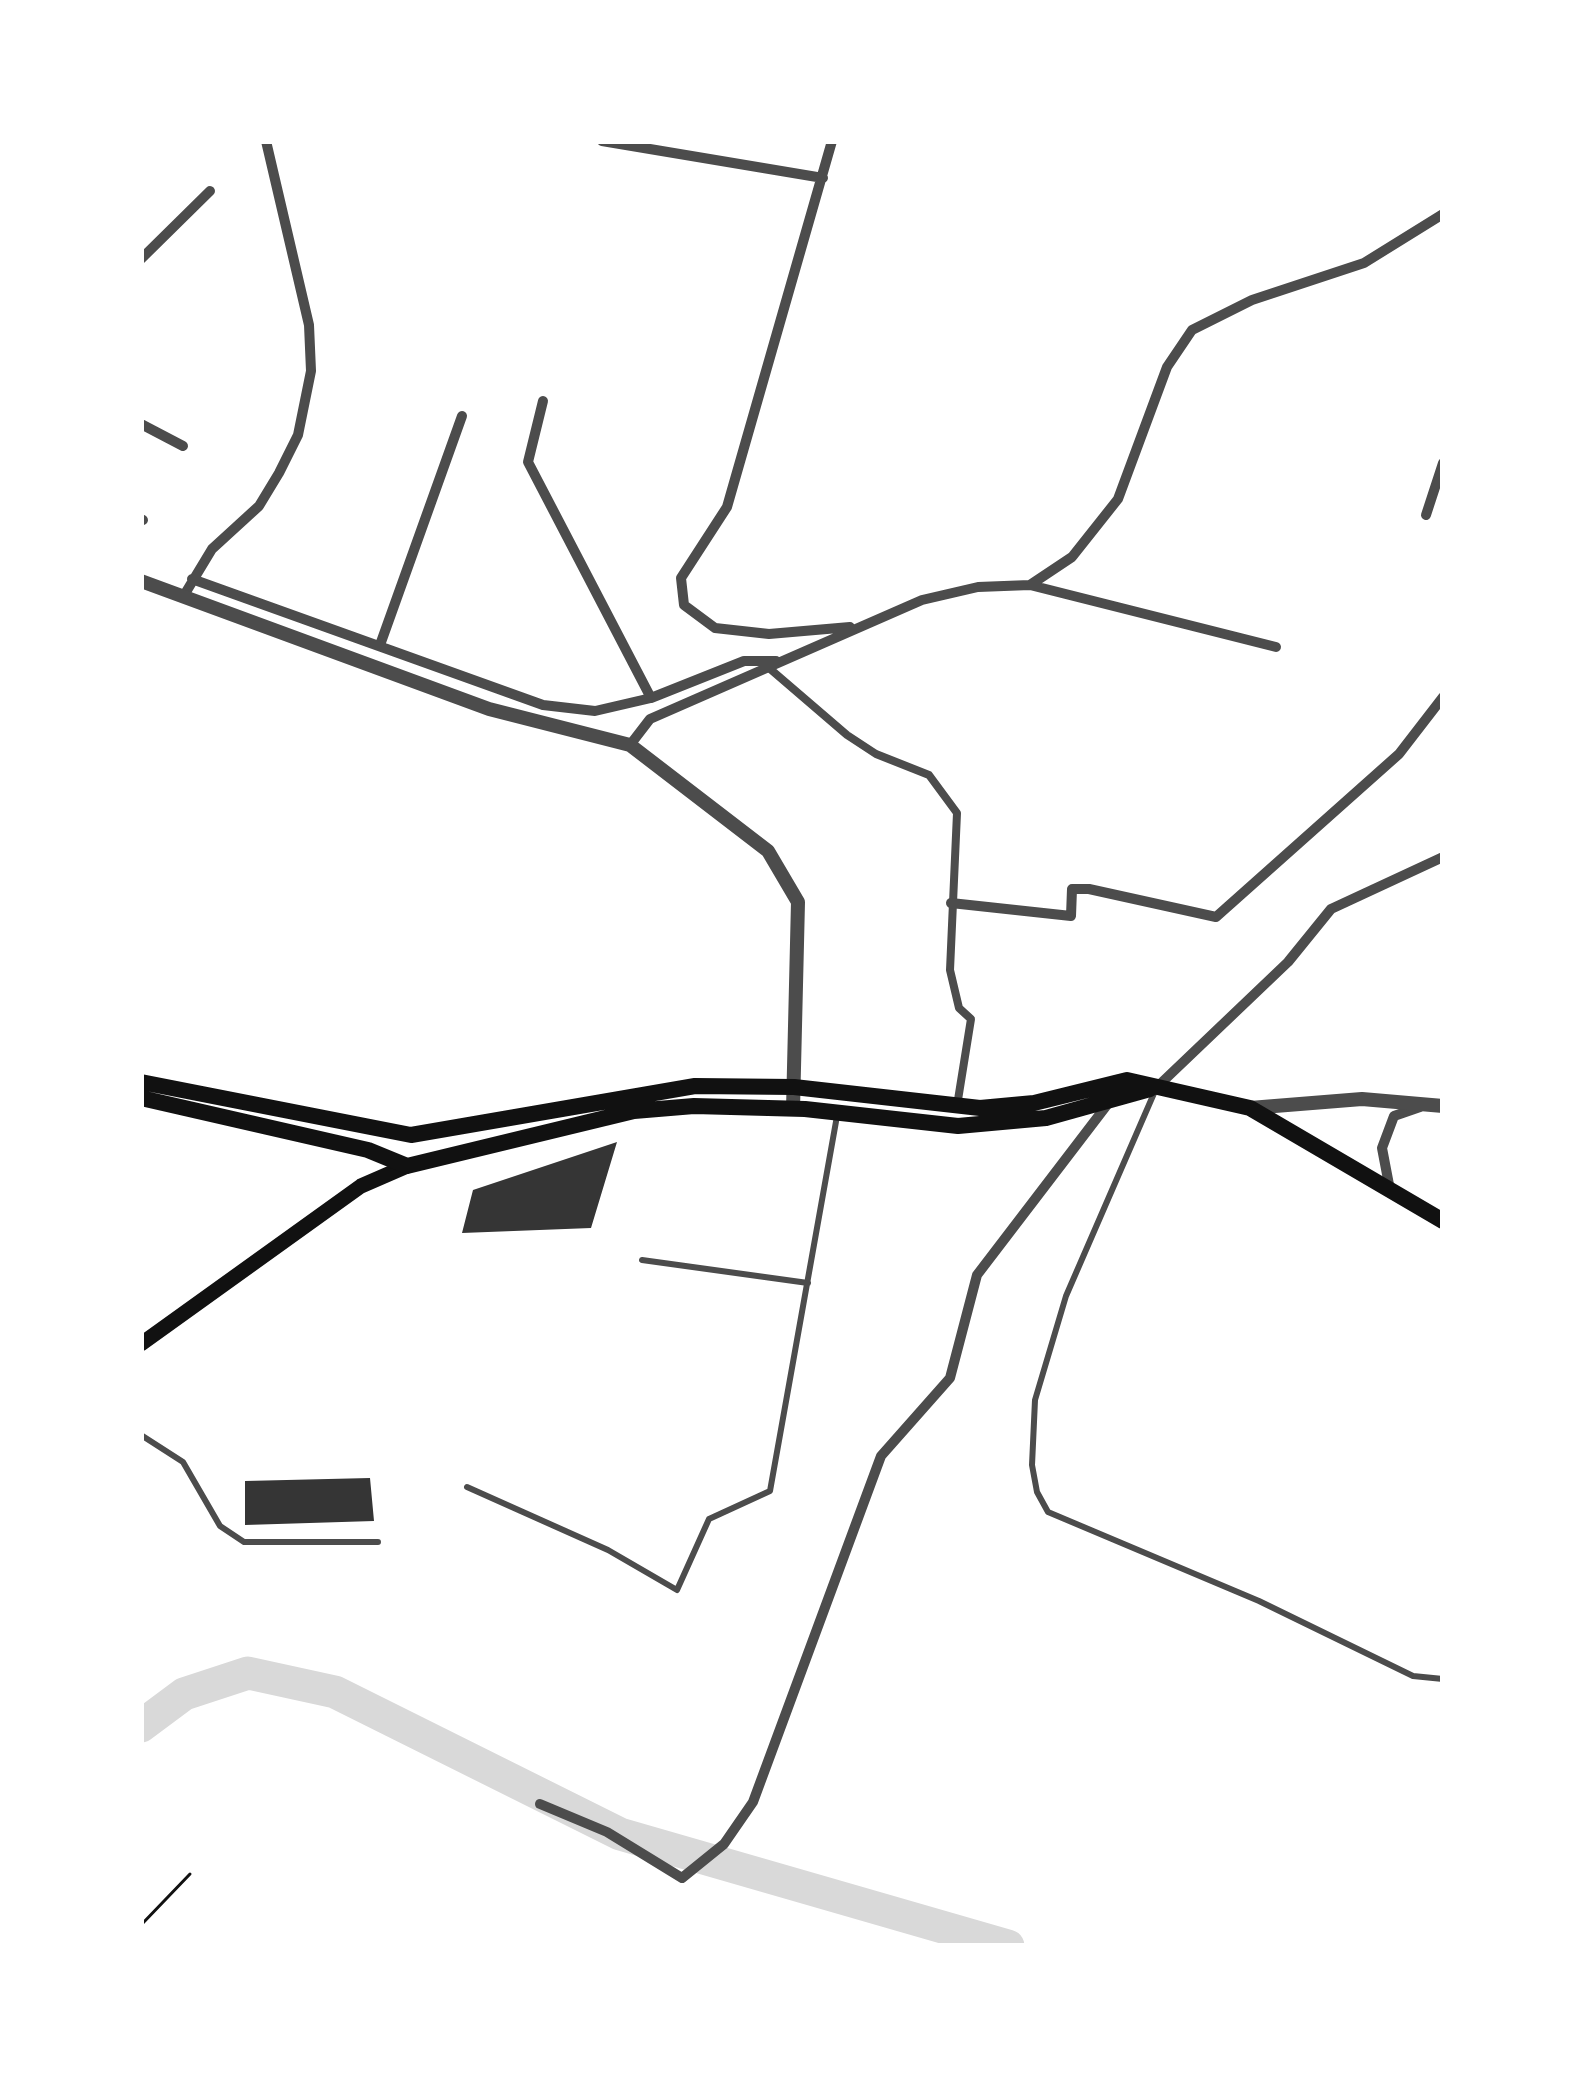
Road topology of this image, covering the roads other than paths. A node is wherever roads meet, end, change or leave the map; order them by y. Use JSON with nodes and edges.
{"nodes":[{"id":1,"x":266,"y":141,"type":"edge"},
{"id":2,"x":602,"y":141,"type":"edge"},
{"id":3,"x":832,"y":141,"type":"edge"},
{"id":4,"x":823,"y":178,"type":"junction"},
{"id":5,"x":210,"y":191,"type":"dead end"},
{"id":6,"x":1443,"y":214,"type":"edge"},
{"id":7,"x":141,"y":259,"type":"edge"},
{"id":8,"x":543,"y":401,"type":"dead end"},
{"id":9,"x":462,"y":416,"type":"dead end"},
{"id":10,"x":141,"y":424,"type":"edge"},
{"id":11,"x":183,"y":446,"type":"dead end"},
{"id":12,"x":1443,"y":463,"type":"edge"},
{"id":13,"x":1426,"y":515,"type":"dead end"},
{"id":14,"x":192,"y":579,"type":"junction"},
{"id":15,"x":141,"y":581,"type":"edge"},
{"id":16,"x":1030,"y":585,"type":"junction"},
{"id":17,"x":183,"y":597,"type":"junction"},
{"id":18,"x":859,"y":627,"type":"junction"},
{"id":19,"x":380,"y":645,"type":"junction"},
{"id":20,"x":1276,"y":647,"type":"dead end"},
{"id":21,"x":774,"y":665,"type":"junction"},
{"id":22,"x":1443,"y":697,"type":"edge"},
{"id":23,"x":651,"y":698,"type":"junction"},
{"id":24,"x":630,"y":745,"type":"junction"},
{"id":25,"x":1443,"y":856,"type":"edge"},
{"id":26,"x":951,"y":903,"type":"junction"},
{"id":27,"x":141,"y":1082,"type":"edge"},
{"id":28,"x":794,"y":1087,"type":"junction"},
{"id":29,"x":1157,"y":1088,"type":"junction"},
{"id":30,"x":141,"y":1098,"type":"edge"},
{"id":31,"x":1112,"y":1100,"type":"junction"},
{"id":32,"x":1436,"y":1105,"type":"edge"},
{"id":33,"x":957,"y":1107,"type":"junction"},
{"id":34,"x":610,"y":1108,"type":"junction"},
{"id":35,"x":1250,"y":1108,"type":"junction"},
{"id":36,"x":793,"y":1109,"type":"junction"},
{"id":37,"x":838,"y":1113,"type":"junction"},
{"id":38,"x":411,"y":1135,"type":"junction"},
{"id":39,"x":368,"y":1150,"type":"junction"},
{"id":40,"x":407,"y":1166,"type":"junction"},
{"id":41,"x":1390,"y":1190,"type":"junction"},
{"id":42,"x":1443,"y":1221,"type":"edge"},
{"id":43,"x":642,"y":1259,"type":"dead end"},
{"id":44,"x":808,"y":1283,"type":"junction"},
{"id":45,"x":141,"y":1344,"type":"edge"},
{"id":46,"x":141,"y":1435,"type":"edge"},
{"id":47,"x":467,"y":1487,"type":"dead end"},
{"id":48,"x":378,"y":1542,"type":"dead end"},
{"id":49,"x":1443,"y":1679,"type":"edge"},
{"id":50,"x":540,"y":1804,"type":"dead end"}],
"edges":[{"from":1,"to":14,"type":"street"},
{"from":2,"to":4,"type":"street"},
{"from":3,"to":4,"type":"street"},
{"from":4,"to":18,"type":"street"},
{"from":5,"to":7,"type":"street"},
{"from":6,"to":16,"type":"street"},
{"from":8,"to":23,"type":"street"},
{"from":9,"to":19,"type":"street"},
{"from":10,"to":11,"type":"street"},
{"from":12,"to":13,"type":"street"},
{"from":14,"to":17,"type":"street"},
{"from":14,"to":19,"type":"street"},
{"from":15,"to":17,"type":"street"},
{"from":16,"to":18,"type":"street"},
{"from":16,"to":20,"type":"street"},
{"from":17,"to":24,"type":"street"},
{"from":18,"to":21,"type":"street"},
{"from":19,"to":23,"type":"street"},
{"from":21,"to":23,"type":"street"},
{"from":21,"to":24,"type":"street"},
{"from":21,"to":26,"type":"street"},
{"from":22,"to":26,"type":"street"},
{"from":24,"to":28,"type":"street"},
{"from":25,"to":29,"type":"street"},
{"from":26,"to":33,"type":"street"},
{"from":27,"to":38,"type":"main road"},
{"from":28,"to":33,"type":"main road"},
{"from":28,"to":34,"type":"main road"},
{"from":28,"to":36,"type":"street"},
{"from":29,"to":31,"type":"main road"},
{"from":29,"to":33,"type":"main road"},
{"from":29,"to":35,"type":"main road"},
{"from":29,"to":49,"type":"lane"},
{"from":30,"to":39,"type":"main road"},
{"from":31,"to":37,"type":"main road"},
{"from":31,"to":50,"type":"street"},
{"from":32,"to":35,"type":"street"},
{"from":32,"to":41,"type":"street"},
{"from":34,"to":36,"type":"main road"},
{"from":34,"to":38,"type":"main road"},
{"from":34,"to":40,"type":"main road"},
{"from":35,"to":41,"type":"main road"},
{"from":36,"to":37,"type":"main road"},
{"from":37,"to":44,"type":"lane"},
{"from":38,"to":39,"type":"main road"},
{"from":39,"to":40,"type":"main road"},
{"from":40,"to":45,"type":"main road"},
{"from":41,"to":42,"type":"main road"},
{"from":43,"to":44,"type":"lane"},
{"from":44,"to":47,"type":"lane"},
{"from":46,"to":48,"type":"lane"}]}
